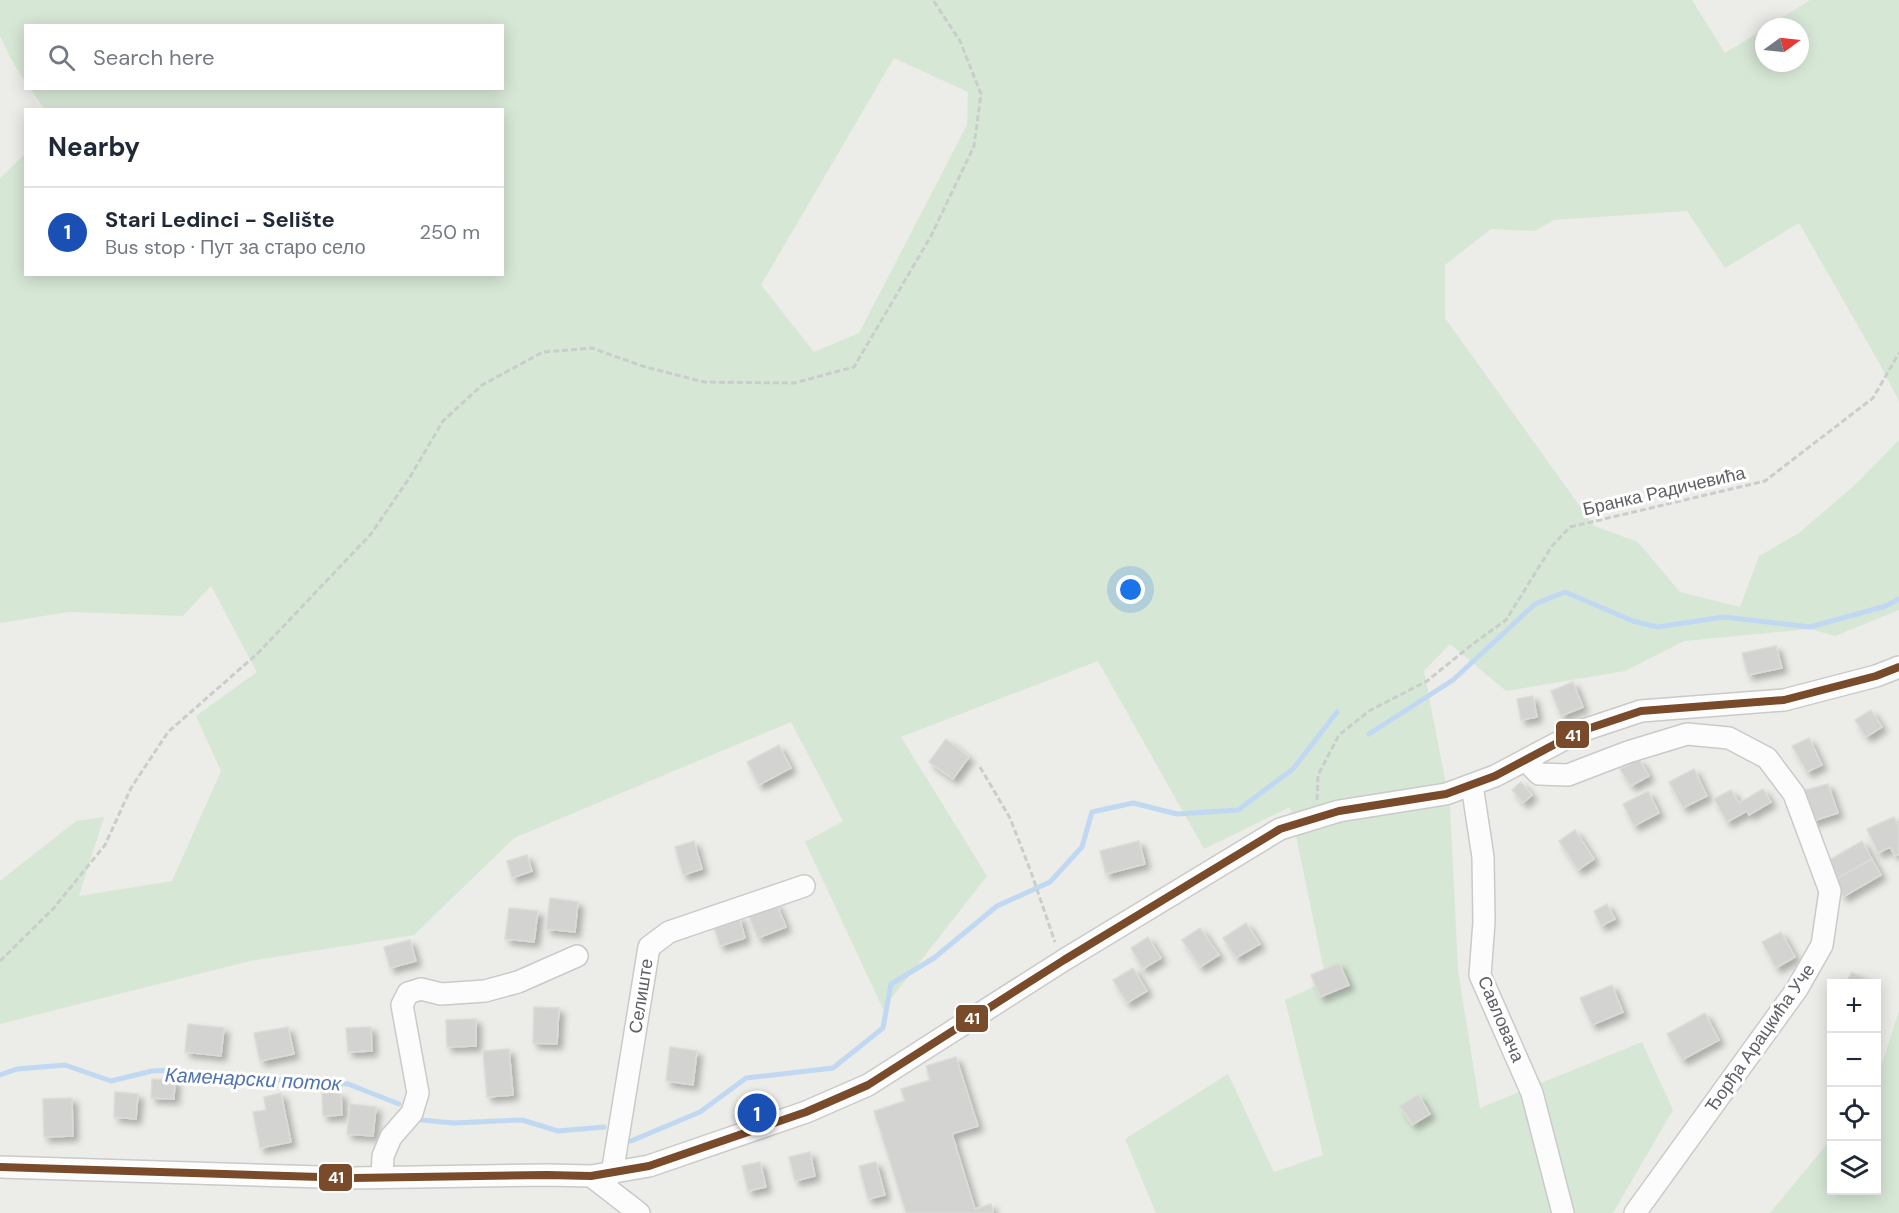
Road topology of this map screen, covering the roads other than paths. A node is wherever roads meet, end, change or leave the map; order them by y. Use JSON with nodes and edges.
{"nodes":[{"id":1,"x":1899,"y":667,"type":"edge"},
{"id":2,"x":1526,"y":760,"type":"junction"},
{"id":3,"x":1472,"y":785,"type":"junction"},
{"id":4,"x":804,"y":886,"type":"dead end"},
{"id":5,"x":577,"y":956,"type":"dead end"},
{"id":6,"x":0,"y":1167,"type":"edge"},
{"id":7,"x":601,"y":1175,"type":"junction"},
{"id":8,"x":382,"y":1177,"type":"junction"},
{"id":9,"x":639,"y":1213,"type":"edge"},
{"id":10,"x":1563,"y":1213,"type":"edge"},
{"id":11,"x":1635,"y":1213,"type":"edge"}],
"edges":[{"from":1,"to":2,"type":"street"},
{"from":2,"to":3,"type":"street"},
{"from":2,"to":11,"type":"street","name":"Ђорђа Арацкића Уче"},
{"from":3,"to":7,"type":"street"},
{"from":3,"to":10,"type":"street","name":"Савловача"},
{"from":4,"to":7,"type":"street","name":"Селиште"},
{"from":5,"to":8,"type":"street"},
{"from":6,"to":8,"type":"street"},
{"from":7,"to":8,"type":"street"},
{"from":7,"to":9,"type":"street"}]}
